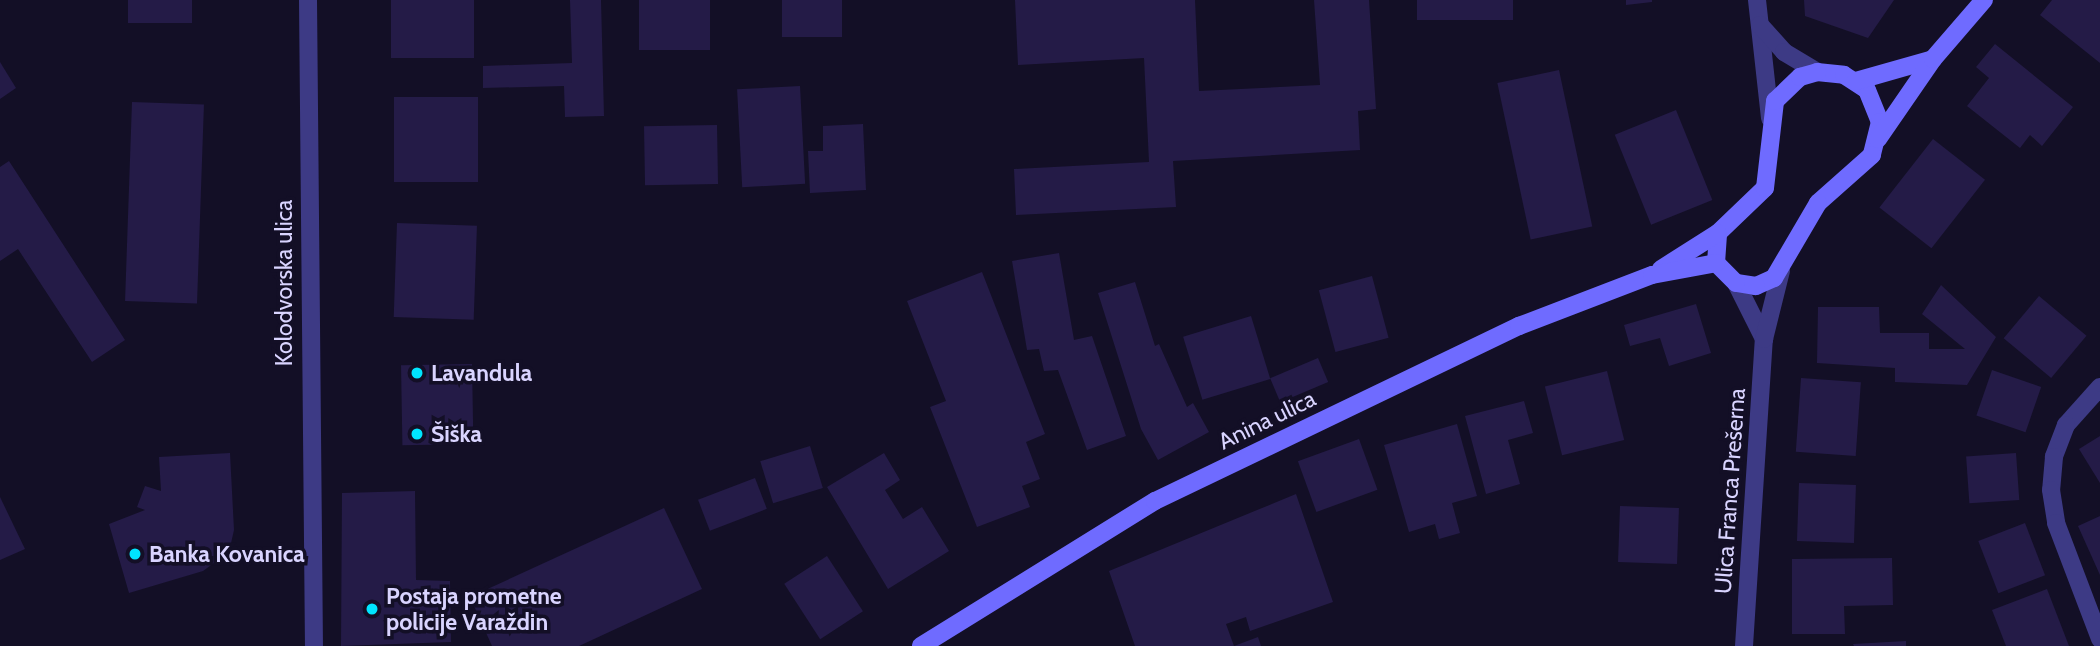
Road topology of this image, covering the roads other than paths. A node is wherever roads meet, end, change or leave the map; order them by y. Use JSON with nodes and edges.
{"nodes":[{"id":1,"x":308,"y":0,"type":"edge"},
{"id":2,"x":1757,"y":0,"type":"edge"},
{"id":3,"x":1984,"y":0,"type":"edge"},
{"id":4,"x":1760,"y":25,"type":"junction"},
{"id":5,"x":1933,"y":58,"type":"junction"},
{"id":6,"x":1817,"y":72,"type":"junction"},
{"id":7,"x":1856,"y":81,"type":"junction"},
{"id":8,"x":1770,"y":118,"type":"junction"},
{"id":9,"x":1878,"y":139,"type":"junction"},
{"id":10,"x":1718,"y":233,"type":"junction"},
{"id":11,"x":1716,"y":263,"type":"junction"},
{"id":12,"x":1781,"y":271,"type":"junction"},
{"id":13,"x":1652,"y":275,"type":"junction"},
{"id":14,"x":1736,"y":283,"type":"junction"},
{"id":15,"x":1764,"y":339,"type":"junction"},
{"id":16,"x":2100,"y":387,"type":"edge"},
{"id":17,"x":2100,"y":639,"type":"edge"},
{"id":18,"x":314,"y":646,"type":"edge"},
{"id":19,"x":921,"y":646,"type":"edge"},
{"id":20,"x":1744,"y":646,"type":"edge"}],
"edges":[{"from":1,"to":18,"type":"street","name":"Kolodvorska ulica"},
{"from":2,"to":4,"type":"street"},
{"from":3,"to":5,"type":"main road"},
{"from":4,"to":6,"type":"street"},
{"from":4,"to":8,"type":"street"},
{"from":5,"to":7,"type":"main road"},
{"from":5,"to":9,"type":"main road"},
{"from":6,"to":7,"type":"main road"},
{"from":6,"to":8,"type":"main road"},
{"from":7,"to":9,"type":"main road"},
{"from":8,"to":10,"type":"main road","name":"Anina ulica"},
{"from":9,"to":12,"type":"main road"},
{"from":10,"to":11,"type":"main road"},
{"from":10,"to":13,"type":"main road","name":"Anina ulica"},
{"from":11,"to":13,"type":"main road","name":"Anina ulica"},
{"from":11,"to":14,"type":"main road"},
{"from":12,"to":14,"type":"main road"},
{"from":12,"to":15,"type":"street","name":"Ulica Franca Prešerna"},
{"from":13,"to":19,"type":"main road","name":"Anina ulica"},
{"from":14,"to":15,"type":"street"},
{"from":15,"to":20,"type":"street","name":"Ulica Franca Prešerna"},
{"from":16,"to":17,"type":"street"}]}
